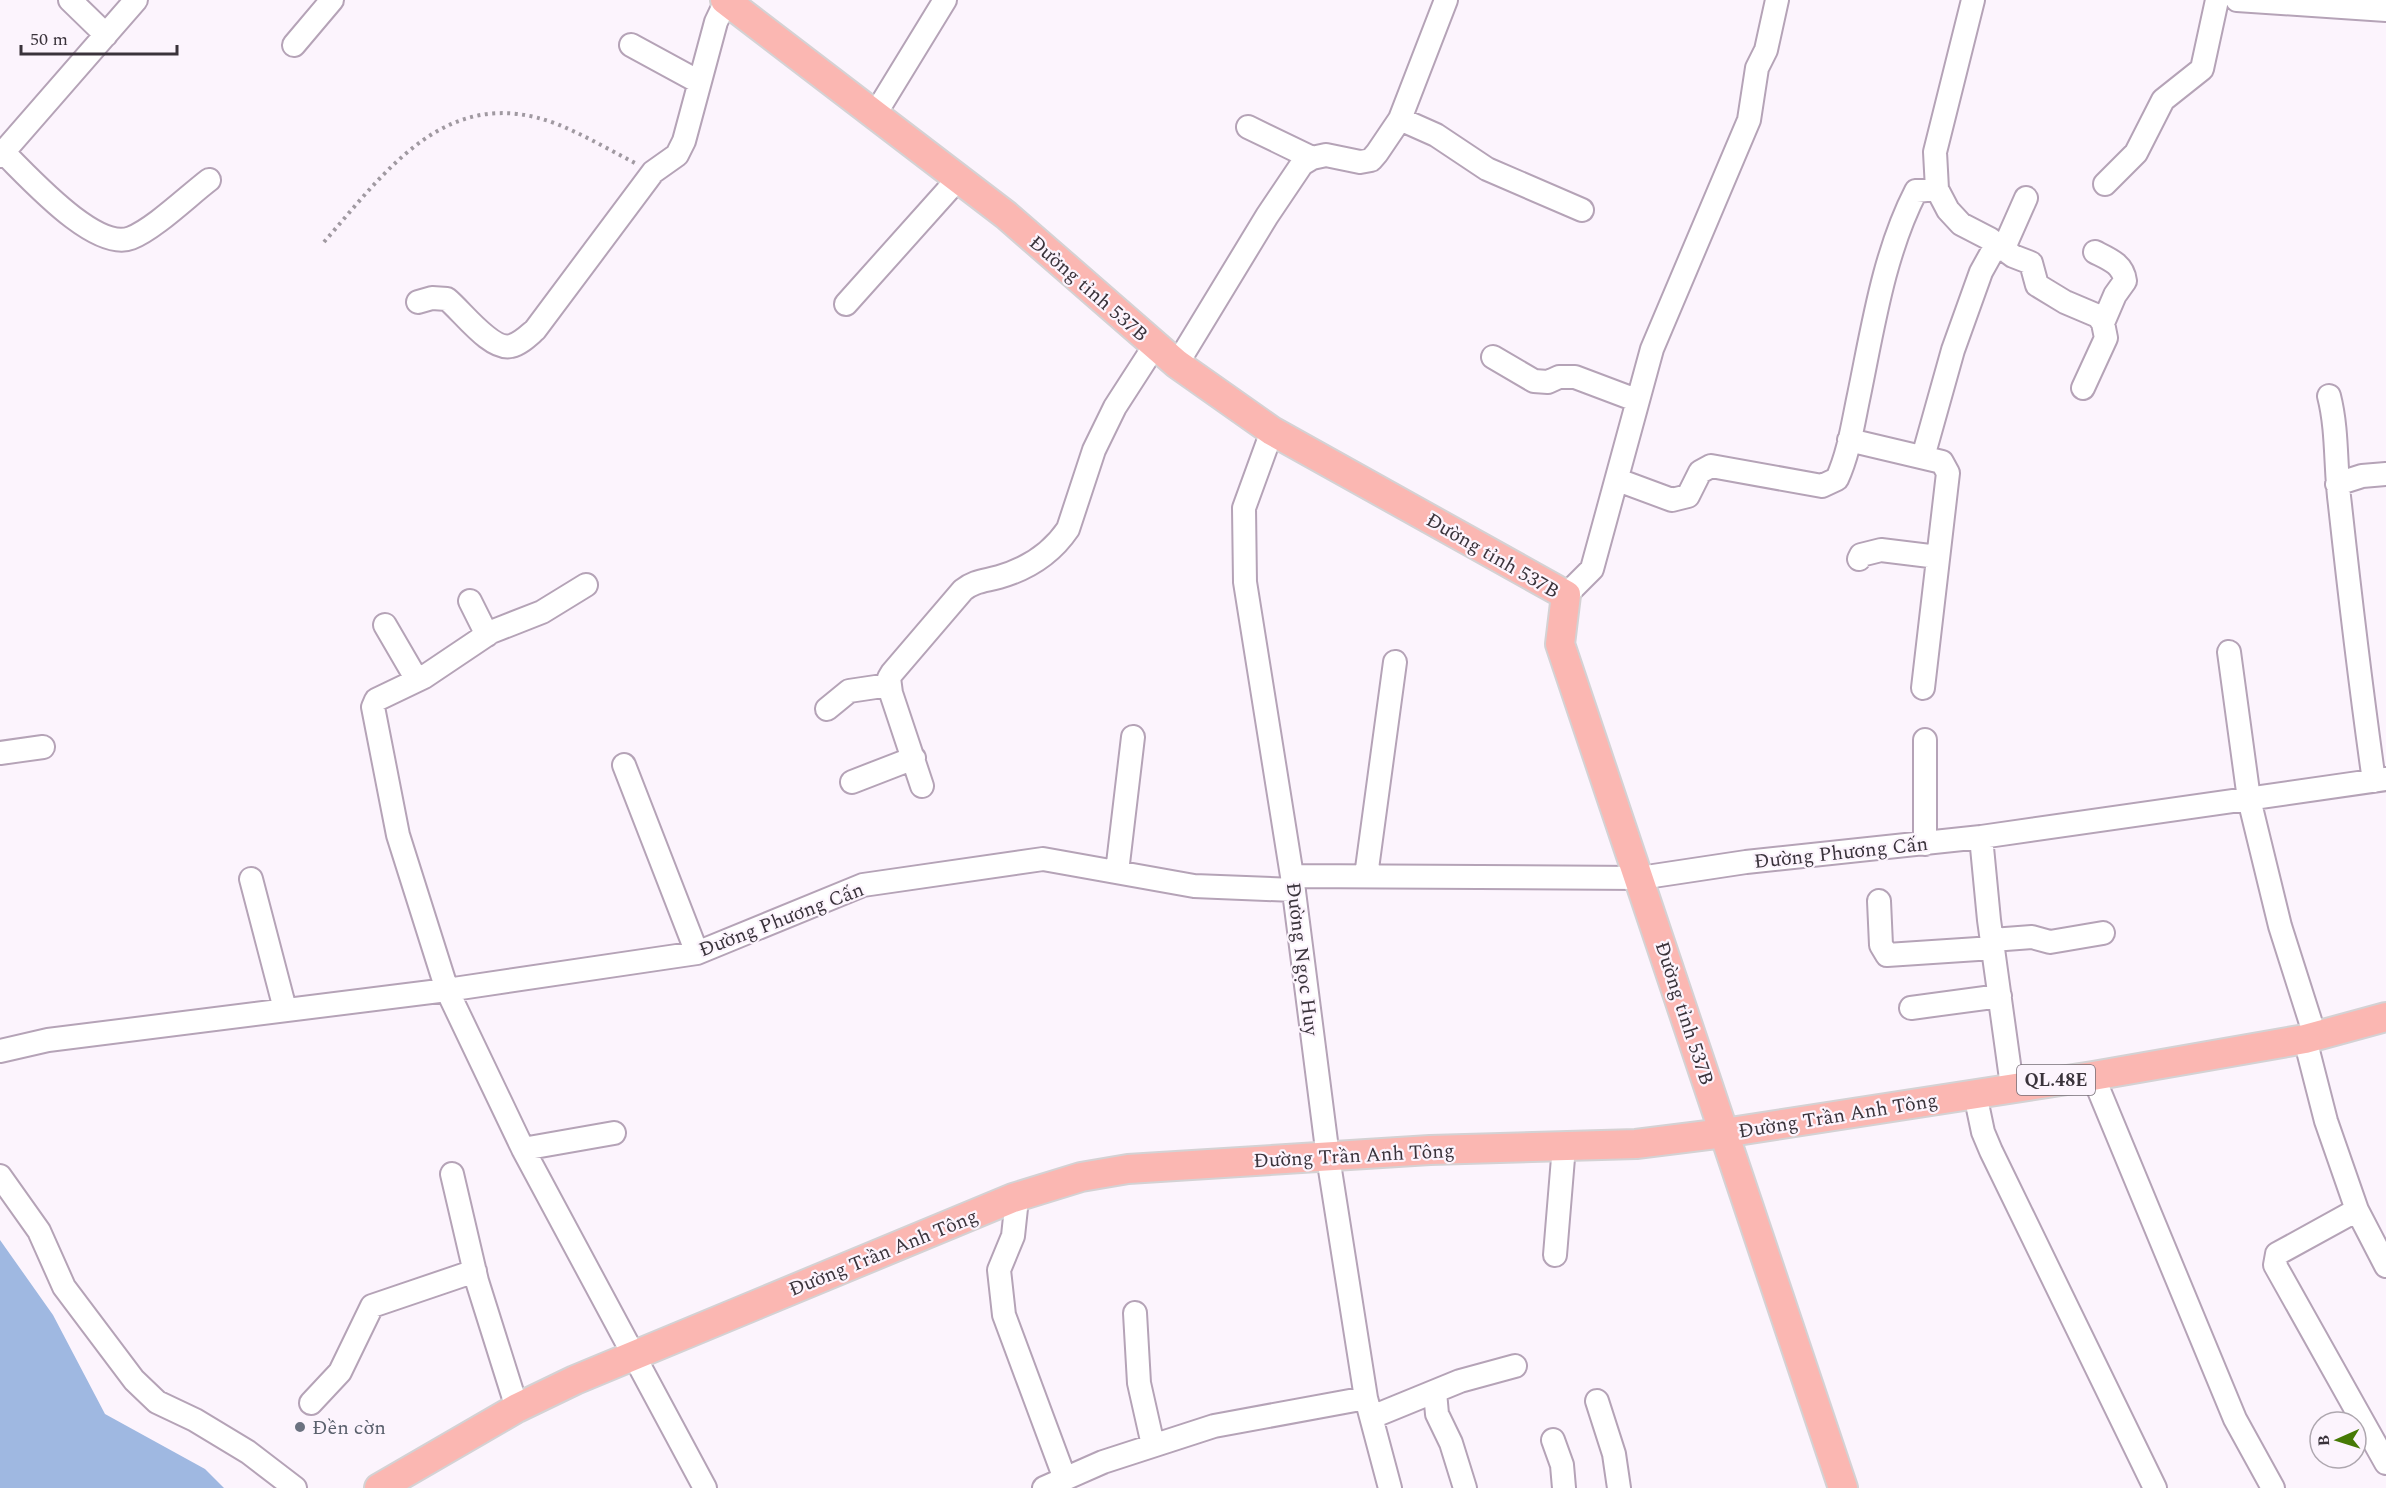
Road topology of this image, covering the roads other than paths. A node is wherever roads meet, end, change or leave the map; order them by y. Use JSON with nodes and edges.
{"nodes":[{"id":1,"x":70,"y":0,"type":"edge"},
{"id":2,"x":136,"y":0,"type":"edge"},
{"id":3,"x":332,"y":0,"type":"edge"},
{"id":4,"x":945,"y":0,"type":"edge"},
{"id":5,"x":1446,"y":0,"type":"edge"},
{"id":6,"x":1777,"y":0,"type":"edge"},
{"id":7,"x":1973,"y":0,"type":"edge"},
{"id":8,"x":2217,"y":0,"type":"edge"},
{"id":9,"x":2237,"y":0,"type":"edge"},
{"id":10,"x":726,"y":1,"type":"edge"},
{"id":11,"x":2386,"y":10,"type":"edge"},
{"id":12,"x":106,"y":35,"type":"junction"},
{"id":13,"x":294,"y":45,"type":"dead end"},
{"id":14,"x":632,"y":45,"type":"dead end"},
{"id":15,"x":699,"y":82,"type":"junction"},
{"id":16,"x":874,"y":116,"type":"junction"},
{"id":17,"x":1400,"y":119,"type":"junction"},
{"id":18,"x":1248,"y":127,"type":"dead end"},
{"id":19,"x":2,"y":155,"type":"edge"},
{"id":20,"x":1312,"y":158,"type":"junction"},
{"id":21,"x":209,"y":180,"type":"dead end"},
{"id":22,"x":957,"y":180,"type":"junction"},
{"id":23,"x":2105,"y":184,"type":"dead end"},
{"id":24,"x":1936,"y":189,"type":"junction"},
{"id":25,"x":2026,"y":198,"type":"dead end"},
{"id":26,"x":1582,"y":210,"type":"dead end"},
{"id":27,"x":1999,"y":248,"type":"junction"},
{"id":28,"x":2095,"y":252,"type":"dead end"},
{"id":29,"x":418,"y":303,"type":"dead end"},
{"id":30,"x":846,"y":304,"type":"dead end"},
{"id":31,"x":2103,"y":323,"type":"junction"},
{"id":32,"x":1155,"y":345,"type":"junction"},
{"id":33,"x":1493,"y":357,"type":"dead end"},
{"id":34,"x":1177,"y":364,"type":"junction"},
{"id":35,"x":2083,"y":388,"type":"dead end"},
{"id":36,"x":2329,"y":396,"type":"dead end"},
{"id":37,"x":1636,"y":400,"type":"junction"},
{"id":38,"x":1272,"y":431,"type":"junction"},
{"id":39,"x":1850,"y":440,"type":"junction"},
{"id":40,"x":1923,"y":457,"type":"junction"},
{"id":41,"x":2386,"y":474,"type":"edge"},
{"id":42,"x":1618,"y":480,"type":"junction"},
{"id":43,"x":2337,"y":484,"type":"junction"},
{"id":44,"x":1938,"y":557,"type":"junction"},
{"id":45,"x":1859,"y":559,"type":"dead end"},
{"id":46,"x":586,"y":585,"type":"dead end"},
{"id":47,"x":1566,"y":596,"type":"junction"},
{"id":48,"x":470,"y":601,"type":"dead end"},
{"id":49,"x":385,"y":625,"type":"dead end"},
{"id":50,"x":488,"y":635,"type":"junction"},
{"id":51,"x":2229,"y":652,"type":"dead end"},
{"id":52,"x":1395,"y":662,"type":"dead end"},
{"id":53,"x":417,"y":680,"type":"junction"},
{"id":54,"x":889,"y":685,"type":"junction"},
{"id":55,"x":1923,"y":688,"type":"dead end"},
{"id":56,"x":827,"y":709,"type":"dead end"},
{"id":57,"x":1133,"y":737,"type":"dead end"},
{"id":58,"x":1925,"y":740,"type":"dead end"},
{"id":59,"x":43,"y":747,"type":"dead end"},
{"id":60,"x":0,"y":753,"type":"edge"},
{"id":61,"x":914,"y":758,"type":"junction"},
{"id":62,"x":624,"y":765,"type":"dead end"},
{"id":63,"x":2380,"y":780,"type":"edge"},
{"id":64,"x":852,"y":782,"type":"dead end"},
{"id":65,"x":922,"y":786,"type":"dead end"},
{"id":66,"x":2249,"y":799,"type":"junction"},
{"id":67,"x":1982,"y":837,"type":"junction"},
{"id":68,"x":1925,"y":843,"type":"junction"},
{"id":69,"x":1117,"y":872,"type":"junction"},
{"id":70,"x":1366,"y":876,"type":"junction"},
{"id":71,"x":1640,"y":878,"type":"junction"},
{"id":72,"x":251,"y":879,"type":"dead end"},
{"id":73,"x":1293,"y":883,"type":"junction"},
{"id":74,"x":1879,"y":900,"type":"dead end"},
{"id":75,"x":2103,"y":933,"type":"dead end"},
{"id":76,"x":1993,"y":944,"type":"junction"},
{"id":77,"x":697,"y":953,"type":"junction"},
{"id":78,"x":447,"y":990,"type":"junction"},
{"id":79,"x":2000,"y":996,"type":"junction"},
{"id":80,"x":1911,"y":1008,"type":"dead end"},
{"id":81,"x":285,"y":1009,"type":"junction"},
{"id":82,"x":2386,"y":1017,"type":"edge"},
{"id":83,"x":2310,"y":1037,"type":"junction"},
{"id":84,"x":0,"y":1051,"type":"edge"},
{"id":85,"x":2093,"y":1076,"type":"junction"},
{"id":86,"x":2012,"y":1086,"type":"junction"},
{"id":87,"x":1975,"y":1094,"type":"junction"},
{"id":88,"x":614,"y":1132,"type":"dead end"},
{"id":89,"x":1724,"y":1133,"type":"junction"},
{"id":90,"x":1564,"y":1146,"type":"junction"},
{"id":91,"x":523,"y":1149,"type":"junction"},
{"id":92,"x":1328,"y":1157,"type":"junction"},
{"id":93,"x":452,"y":1174,"type":"dead end"},
{"id":94,"x":0,"y":1176,"type":"edge"},
{"id":95,"x":1013,"y":1198,"type":"junction"},
{"id":96,"x":2357,"y":1210,"type":"junction"},
{"id":97,"x":1555,"y":1255,"type":"dead end"},
{"id":98,"x":2386,"y":1266,"type":"edge"},
{"id":99,"x":475,"y":1271,"type":"junction"},
{"id":100,"x":1135,"y":1313,"type":"dead end"},
{"id":101,"x":632,"y":1355,"type":"junction"},
{"id":102,"x":1515,"y":1366,"type":"dead end"},
{"id":103,"x":1435,"y":1392,"type":"junction"},
{"id":104,"x":1597,"y":1401,"type":"dead end"},
{"id":105,"x":311,"y":1403,"type":"dead end"},
{"id":106,"x":1369,"y":1407,"type":"junction"},
{"id":107,"x":517,"y":1408,"type":"junction"},
{"id":108,"x":1553,"y":1440,"type":"dead end"},
{"id":109,"x":1153,"y":1445,"type":"junction"},
{"id":110,"x":2386,"y":1464,"type":"edge"},
{"id":111,"x":1065,"y":1479,"type":"junction"},
{"id":112,"x":295,"y":1488,"type":"edge"},
{"id":113,"x":379,"y":1488,"type":"edge"},
{"id":114,"x":705,"y":1488,"type":"edge"},
{"id":115,"x":1044,"y":1488,"type":"edge"},
{"id":116,"x":1390,"y":1488,"type":"edge"},
{"id":117,"x":1465,"y":1488,"type":"edge"},
{"id":118,"x":1564,"y":1488,"type":"edge"},
{"id":119,"x":1619,"y":1488,"type":"edge"},
{"id":120,"x":1843,"y":1488,"type":"edge"},
{"id":121,"x":2155,"y":1488,"type":"edge"},
{"id":122,"x":2273,"y":1488,"type":"edge"}],
"edges":[{"from":1,"to":12,"type":"street"},
{"from":2,"to":12,"type":"street"},
{"from":3,"to":13,"type":"street"},
{"from":4,"to":16,"type":"street"},
{"from":5,"to":17,"type":"street"},
{"from":6,"to":37,"type":"street"},
{"from":7,"to":24,"type":"street"},
{"from":8,"to":23,"type":"street"},
{"from":9,"to":11,"type":"street"},
{"from":10,"to":15,"type":"street"},
{"from":10,"to":16,"type":"main road","name":"Đường tỉnh 537B"},
{"from":12,"to":19,"type":"street"},
{"from":14,"to":15,"type":"street"},
{"from":15,"to":29,"type":"street"},
{"from":16,"to":22,"type":"main road","name":"Đường tỉnh 537B"},
{"from":17,"to":20,"type":"street"},
{"from":17,"to":26,"type":"street"},
{"from":18,"to":20,"type":"street"},
{"from":19,"to":21,"type":"street"},
{"from":20,"to":34,"type":"street"},
{"from":22,"to":30,"type":"street"},
{"from":22,"to":32,"type":"main road","name":"Đường tỉnh 537B"},
{"from":24,"to":27,"type":"street"},
{"from":24,"to":39,"type":"street"},
{"from":25,"to":27,"type":"street"},
{"from":27,"to":31,"type":"street"},
{"from":27,"to":40,"type":"street"},
{"from":28,"to":31,"type":"street"},
{"from":31,"to":35,"type":"street"},
{"from":32,"to":34,"type":"main road","name":"Đường tỉnh 537B"},
{"from":32,"to":54,"type":"street"},
{"from":33,"to":37,"type":"street"},
{"from":34,"to":38,"type":"main road","name":"Đường tỉnh 537B"},
{"from":36,"to":43,"type":"street"},
{"from":37,"to":42,"type":"street"},
{"from":38,"to":47,"type":"main road","name":"Đường tỉnh 537B"},
{"from":38,"to":73,"type":"street","name":"Đường Ngọc Huy"},
{"from":39,"to":40,"type":"street"},
{"from":39,"to":42,"type":"street"},
{"from":40,"to":44,"type":"street"},
{"from":41,"to":43,"type":"street"},
{"from":42,"to":47,"type":"street"},
{"from":43,"to":63,"type":"street"},
{"from":44,"to":45,"type":"street"},
{"from":44,"to":55,"type":"street"},
{"from":46,"to":50,"type":"street"},
{"from":47,"to":71,"type":"main road","name":"Đường tỉnh 537B"},
{"from":48,"to":50,"type":"street"},
{"from":49,"to":53,"type":"street"},
{"from":50,"to":53,"type":"street"},
{"from":51,"to":66,"type":"street"},
{"from":52,"to":70,"type":"street"},
{"from":53,"to":78,"type":"street"},
{"from":54,"to":56,"type":"street"},
{"from":54,"to":61,"type":"street"},
{"from":57,"to":69,"type":"street"},
{"from":58,"to":68,"type":"street"},
{"from":59,"to":60,"type":"street"},
{"from":61,"to":64,"type":"street"},
{"from":61,"to":65,"type":"street"},
{"from":62,"to":77,"type":"street"},
{"from":63,"to":66,"type":"street","name":"Đường Phương Cấn"},
{"from":66,"to":67,"type":"street","name":"Đường Phương Cấn"},
{"from":66,"to":83,"type":"street"},
{"from":67,"to":68,"type":"street","name":"Đường Phương Cấn"},
{"from":67,"to":76,"type":"street"},
{"from":68,"to":71,"type":"street","name":"Đường Phương Cấn"},
{"from":69,"to":73,"type":"street","name":"Đường Phương Cấn"},
{"from":69,"to":77,"type":"street","name":"Đường Phương Cấn"},
{"from":70,"to":71,"type":"street","name":"Đường Phương Cấn"},
{"from":70,"to":73,"type":"street","name":"Đường Phương Cấn"},
{"from":71,"to":89,"type":"main road","name":"Đường tỉnh 537B"},
{"from":72,"to":81,"type":"street"},
{"from":73,"to":92,"type":"street","name":"Đường Ngọc Huy"},
{"from":74,"to":76,"type":"street"},
{"from":75,"to":76,"type":"street"},
{"from":76,"to":79,"type":"street"},
{"from":77,"to":78,"type":"street","name":"Đường Phương Cấn"},
{"from":78,"to":81,"type":"street","name":"Đường Phương Cấn"},
{"from":78,"to":91,"type":"street"},
{"from":79,"to":80,"type":"street"},
{"from":79,"to":86,"type":"street"},
{"from":81,"to":84,"type":"street","name":"Đường Phương Cấn"},
{"from":82,"to":83,"type":"main road","name":"Đường Trần Anh Tông","number":"QL.48E"},
{"from":83,"to":85,"type":"main road","name":"Đường Trần Anh Tông","number":"QL.48E"},
{"from":83,"to":96,"type":"street"},
{"from":85,"to":86,"type":"main road","name":"Đường Trần Anh Tông","number":"QL.48E"},
{"from":85,"to":122,"type":"street"},
{"from":86,"to":87,"type":"main road","name":"Đường Trần Anh Tông","number":"QL.48E"},
{"from":87,"to":89,"type":"main road","name":"Đường Trần Anh Tông","number":"QL.48E"},
{"from":87,"to":121,"type":"street"},
{"from":88,"to":91,"type":"street"},
{"from":89,"to":90,"type":"main road","name":"Đường Trần Anh Tông"},
{"from":89,"to":120,"type":"main road","name":"Đường tỉnh 537B"},
{"from":90,"to":92,"type":"main road","name":"Đường Trần Anh Tông"},
{"from":90,"to":97,"type":"street"},
{"from":91,"to":101,"type":"street"},
{"from":92,"to":95,"type":"main road","name":"Đường Trần Anh Tông"},
{"from":92,"to":106,"type":"street","name":"Đường Ngọc Huy"},
{"from":93,"to":99,"type":"street"},
{"from":94,"to":112,"type":"street"},
{"from":95,"to":101,"type":"main road","name":"Đường Trần Anh Tông"},
{"from":95,"to":111,"type":"street"},
{"from":96,"to":98,"type":"street"},
{"from":96,"to":110,"type":"street"},
{"from":99,"to":105,"type":"street"},
{"from":99,"to":107,"type":"street"},
{"from":100,"to":109,"type":"street"},
{"from":101,"to":107,"type":"main road","name":"Đường Trần Anh Tông"},
{"from":101,"to":114,"type":"street"},
{"from":102,"to":103,"type":"street"},
{"from":103,"to":106,"type":"street"},
{"from":103,"to":117,"type":"street"},
{"from":104,"to":119,"type":"street"},
{"from":106,"to":109,"type":"street"},
{"from":106,"to":116,"type":"street","name":"Đường Ngọc Huy"},
{"from":107,"to":113,"type":"main road","name":"Đường Trần Anh Tông"},
{"from":108,"to":118,"type":"street"},
{"from":109,"to":111,"type":"street"},
{"from":111,"to":115,"type":"street"}]}
